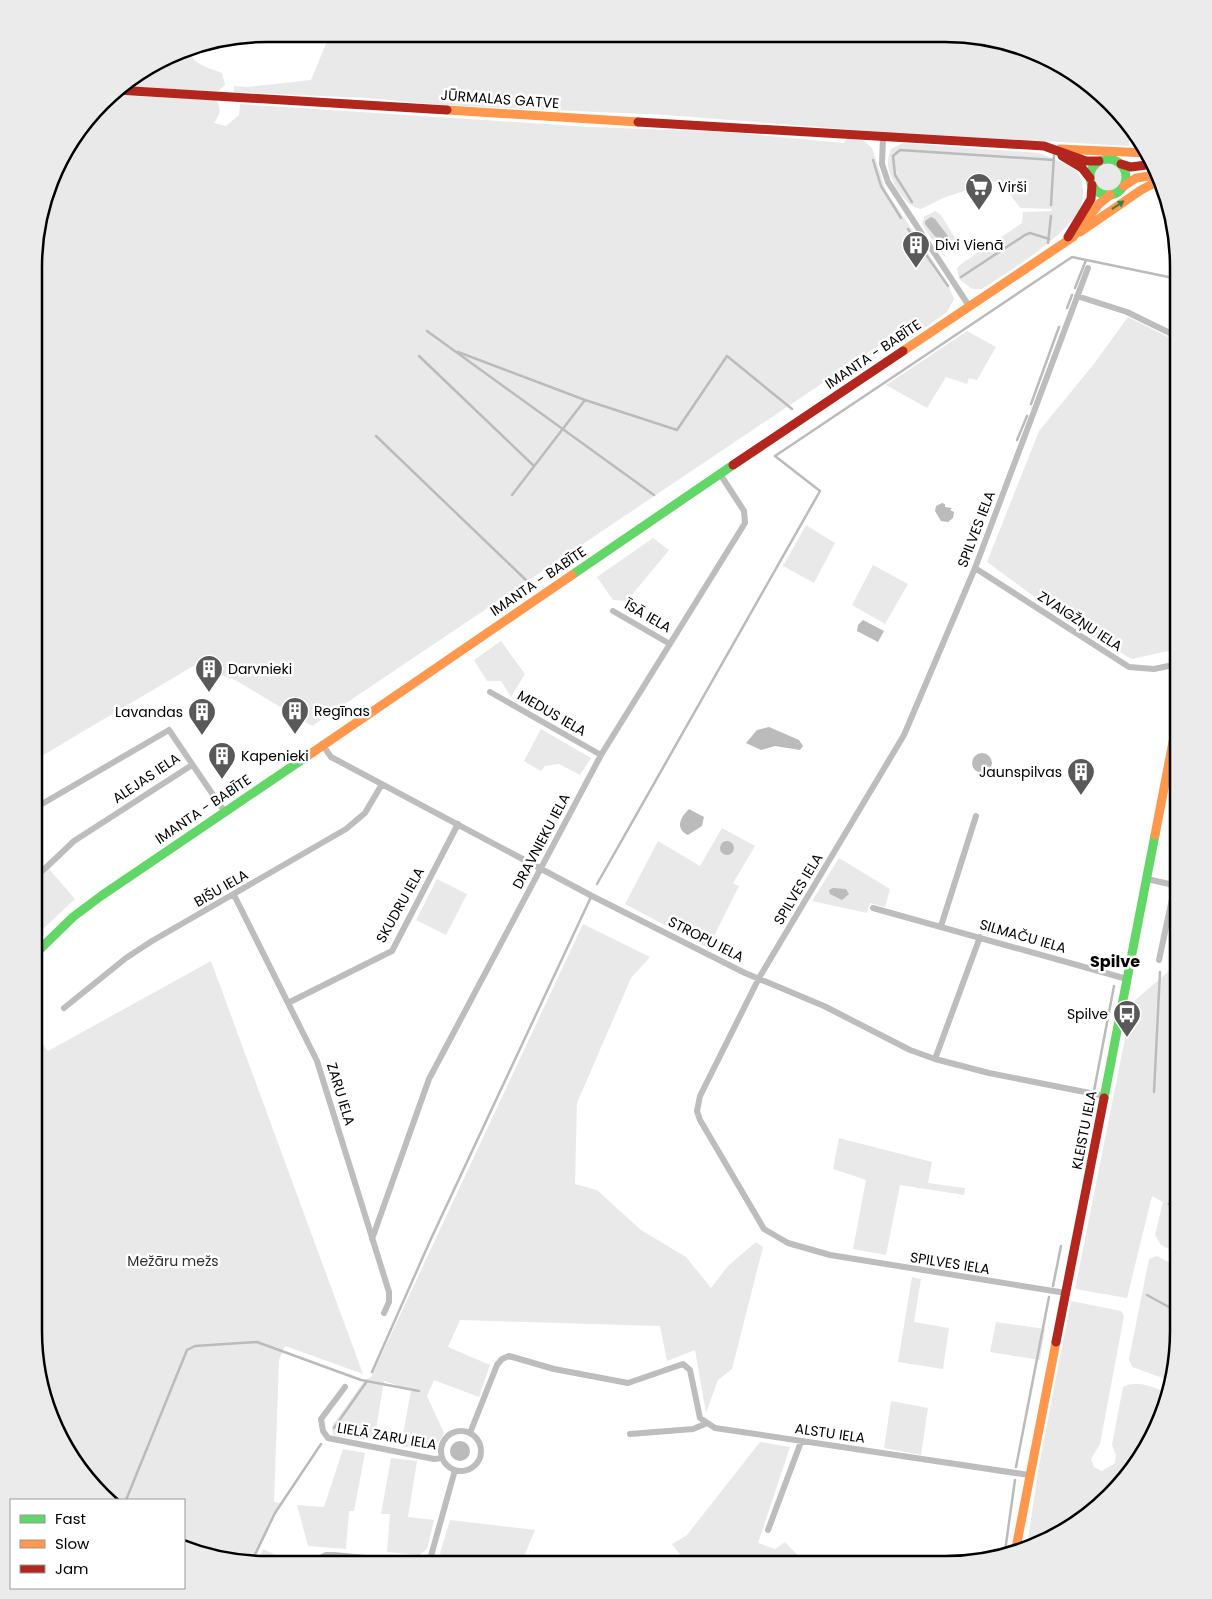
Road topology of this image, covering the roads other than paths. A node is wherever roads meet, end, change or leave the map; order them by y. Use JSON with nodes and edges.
{"nodes":[{"id":1,"x":129,"y":91,"type":"edge"},
{"id":2,"x":883,"y":137,"type":"junction"},
{"id":3,"x":1052,"y":148,"type":"junction"},
{"id":4,"x":1138,"y":152,"type":"edge"},
{"id":5,"x":1099,"y":161,"type":"junction"},
{"id":6,"x":1121,"y":164,"type":"junction"},
{"id":7,"x":1145,"y":165,"type":"edge"},
{"id":8,"x":1149,"y":176,"type":"edge"},
{"id":9,"x":1091,"y":182,"type":"junction"},
{"id":10,"x":1153,"y":184,"type":"edge"},
{"id":11,"x":1124,"y":186,"type":"junction"},
{"id":12,"x":1110,"y":195,"type":"junction"},
{"id":13,"x":1080,"y":232,"type":"junction"},
{"id":14,"x":1065,"y":242,"type":"junction"},
{"id":15,"x":1088,"y":268,"type":"dead end"},
{"id":16,"x":1077,"y":296,"type":"junction"},
{"id":17,"x":970,"y":306,"type":"junction"},
{"id":18,"x":1170,"y":333,"type":"edge"},
{"id":19,"x":720,"y":474,"type":"junction"},
{"id":20,"x":975,"y":568,"type":"junction"},
{"id":21,"x":613,"y":611,"type":"dead end"},
{"id":22,"x":670,"y":644,"type":"junction"},
{"id":23,"x":1170,"y":666,"type":"edge"},
{"id":24,"x":490,"y":692,"type":"dead end"},
{"id":25,"x":322,"y":744,"type":"junction"},
{"id":26,"x":601,"y":755,"type":"junction"},
{"id":27,"x":1170,"y":758,"type":"edge"},
{"id":28,"x":192,"y":765,"type":"junction"},
{"id":29,"x":382,"y":784,"type":"junction"},
{"id":30,"x":42,"y":804,"type":"edge"},
{"id":31,"x":224,"y":812,"type":"junction"},
{"id":32,"x":976,"y":816,"type":"dead end"},
{"id":33,"x":458,"y":824,"type":"junction"},
{"id":34,"x":541,"y":867,"type":"junction"},
{"id":35,"x":42,"y":871,"type":"edge"},
{"id":36,"x":1147,"y":879,"type":"junction"},
{"id":37,"x":1170,"y":884,"type":"edge"},
{"id":38,"x":234,"y":895,"type":"junction"},
{"id":39,"x":873,"y":908,"type":"dead end"},
{"id":40,"x":1170,"y":911,"type":"edge"},
{"id":41,"x":941,"y":926,"type":"junction"},
{"id":42,"x":980,"y":937,"type":"junction"},
{"id":43,"x":42,"y":948,"type":"edge"},
{"id":44,"x":1159,"y":960,"type":"dead end"},
{"id":45,"x":759,"y":978,"type":"junction"},
{"id":46,"x":1127,"y":979,"type":"junction"},
{"id":47,"x":288,"y":1003,"type":"junction"},
{"id":48,"x":64,"y":1008,"type":"dead end"},
{"id":49,"x":935,"y":1059,"type":"junction"},
{"id":50,"x":1105,"y":1096,"type":"junction"},
{"id":51,"x":372,"y":1239,"type":"junction"},
{"id":52,"x":1066,"y":1293,"type":"junction"},
{"id":53,"x":384,"y":1313,"type":"dead end"},
{"id":54,"x":346,"y":1387,"type":"dead end"},
{"id":55,"x":705,"y":1424,"type":"junction"},
{"id":56,"x":470,"y":1433,"type":"junction"},
{"id":57,"x":630,"y":1434,"type":"dead end"},
{"id":58,"x":801,"y":1442,"type":"junction"},
{"id":59,"x":442,"y":1458,"type":"junction"},
{"id":60,"x":455,"y":1470,"type":"junction"},
{"id":61,"x":1029,"y":1475,"type":"junction"},
{"id":62,"x":768,"y":1530,"type":"dead end"},
{"id":63,"x":1017,"y":1545,"type":"edge"},
{"id":64,"x":324,"y":1556,"type":"edge"},
{"id":65,"x":337,"y":1556,"type":"edge"},
{"id":66,"x":431,"y":1556,"type":"edge"}],
"edges":[{"from":1,"to":2,"type":"main road","name":"JŪRMALAS GATVE"},
{"from":2,"to":3,"type":"main road","name":"JŪRMALAS GATVE"},
{"from":2,"to":17,"type":"street"},
{"from":3,"to":4,"type":"main road"},
{"from":3,"to":5,"type":"main road"},
{"from":3,"to":9,"type":"main road"},
{"from":5,"to":6,"type":"main road"},
{"from":5,"to":9,"type":"main road"},
{"from":6,"to":7,"type":"main road"},
{"from":6,"to":11,"type":"main road"},
{"from":8,"to":11,"type":"main road"},
{"from":9,"to":12,"type":"main road"},
{"from":9,"to":14,"type":"main road","name":"IMANTA - BABĪTE"},
{"from":13,"to":10,"type":"main road","one_way":true},
{"from":11,"to":12,"type":"main road"},
{"from":12,"to":13,"type":"main road","name":"IMANTA - BABĪTE"},
{"from":13,"to":14,"type":"main road","name":"IMANTA - BABĪTE"},
{"from":14,"to":17,"type":"main road","name":"IMANTA - BABĪTE"},
{"from":15,"to":16,"type":"street","name":"SPILVES IELA"},
{"from":16,"to":18,"type":"street"},
{"from":16,"to":20,"type":"street","name":"SPILVES IELA"},
{"from":17,"to":19,"type":"main road","name":"IMANTA - BABĪTE"},
{"from":19,"to":22,"type":"street","name":"DRAVNIEKU IELA"},
{"from":19,"to":25,"type":"main road","name":"IMANTA - BABĪTE"},
{"from":20,"to":23,"type":"street","name":"ZVAIGŽŅU IELA"},
{"from":20,"to":45,"type":"street","name":"SPILVES IELA"},
{"from":21,"to":22,"type":"street","name":"ĪSĀ IELA"},
{"from":22,"to":26,"type":"street","name":"DRAVNIEKU IELA"},
{"from":24,"to":26,"type":"street","name":"MEDUS IELA"},
{"from":25,"to":29,"type":"street","name":"STROPU IELA"},
{"from":25,"to":31,"type":"main road","name":"IMANTA - BABĪTE"},
{"from":26,"to":34,"type":"street","name":"DRAVNIEKU IELA"},
{"from":27,"to":36,"type":"main road","name":"KLEISTU IELA"},
{"from":28,"to":30,"type":"street","name":"ALEJAS IELA"},
{"from":28,"to":31,"type":"street"},
{"from":28,"to":35,"type":"street","name":"ALEJAS IELA"},
{"from":29,"to":33,"type":"street","name":"STROPU IELA"},
{"from":29,"to":38,"type":"street","name":"BIŠU IELA"},
{"from":31,"to":43,"type":"main road","name":"IMANTA - BABĪTE"},
{"from":32,"to":41,"type":"street"},
{"from":33,"to":34,"type":"street","name":"STROPU IELA"},
{"from":33,"to":47,"type":"street","name":"SKUDRU IELA"},
{"from":34,"to":45,"type":"street","name":"STROPU IELA"},
{"from":34,"to":51,"type":"street","name":"DRAVNIEKU IELA"},
{"from":36,"to":37,"type":"street"},
{"from":36,"to":46,"type":"main road","name":"KLEISTU IELA"},
{"from":38,"to":47,"type":"street","name":"ZARU IELA"},
{"from":38,"to":48,"type":"street","name":"BIŠU IELA"},
{"from":39,"to":41,"type":"street","name":"SILMAČU IELA"},
{"from":40,"to":44,"type":"street"},
{"from":41,"to":42,"type":"street","name":"SILMAČU IELA"},
{"from":42,"to":46,"type":"street","name":"SILMAČU IELA"},
{"from":42,"to":49,"type":"street"},
{"from":45,"to":49,"type":"street","name":"STROPU IELA"},
{"from":45,"to":52,"type":"street","name":"SPILVES IELA"},
{"from":46,"to":50,"type":"main road","name":"KLEISTU IELA"},
{"from":47,"to":51,"type":"street","name":"ZARU IELA"},
{"from":49,"to":50,"type":"street","name":"STROPU IELA"},
{"from":50,"to":52,"type":"main road","name":"KLEISTU IELA"},
{"from":51,"to":53,"type":"street","name":"ZARU IELA"},
{"from":52,"to":61,"type":"main road","name":"KLEISTU IELA"},
{"from":54,"to":59,"type":"street","name":"LIELĀ ZARU IELA"},
{"from":55,"to":56,"type":"street"},
{"from":55,"to":57,"type":"street","name":"ALSTU IELA"},
{"from":55,"to":58,"type":"street","name":"ALSTU IELA"},
{"from":56,"to":59,"type":"street","name":"LIELĀ ZARU IELA"},
{"from":56,"to":60,"type":"street"},
{"from":58,"to":61,"type":"street","name":"ALSTU IELA"},
{"from":58,"to":62,"type":"street"},
{"from":59,"to":60,"type":"street","name":"LIELĀ ZARU IELA"},
{"from":60,"to":66,"type":"street"},
{"from":61,"to":63,"type":"main road","name":"KLEISTU IELA"},
{"from":64,"to":65,"type":"street"}]}
